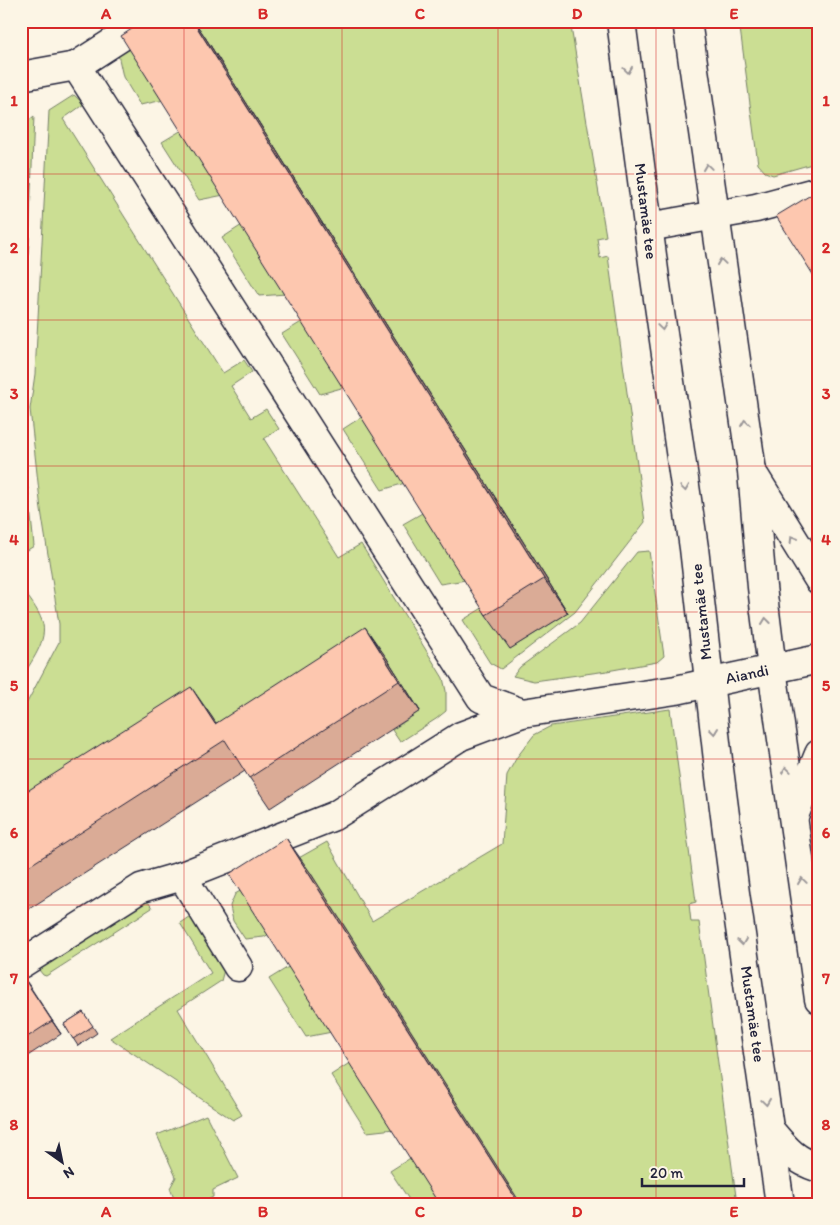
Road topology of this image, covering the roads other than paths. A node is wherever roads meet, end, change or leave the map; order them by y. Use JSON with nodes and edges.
{"nodes":[{"id":1,"x":146,"y":21,"type":"edge"},
{"id":2,"x":621,"y":21,"type":"edge"},
{"id":3,"x":687,"y":21,"type":"edge"},
{"id":4,"x":76,"y":66,"type":"junction"},
{"id":5,"x":21,"y":76,"type":"edge"},
{"id":6,"x":819,"y":191,"type":"edge"},
{"id":7,"x":714,"y":216,"type":"junction"},
{"id":8,"x":648,"y":227,"type":"junction"},
{"id":9,"x":752,"y":471,"type":"junction"},
{"id":10,"x":819,"y":580,"type":"edge"},
{"id":11,"x":819,"y":659,"type":"edge"},
{"id":12,"x":772,"y":669,"type":"junction"},
{"id":13,"x":709,"y":682,"type":"junction"},
{"id":14,"x":522,"y":713,"type":"junction"},
{"id":15,"x":819,"y":754,"type":"edge"},
{"id":16,"x":793,"y":818,"type":"junction"},
{"id":17,"x":182,"y":876,"type":"junction"},
{"id":18,"x":21,"y":964,"type":"edge"},
{"id":19,"x":238,"y":967,"type":"dead end"},
{"id":20,"x":819,"y":999,"type":"edge"},
{"id":21,"x":770,"y":1130,"type":"junction"},
{"id":22,"x":819,"y":1168,"type":"edge"},
{"id":23,"x":780,"y":1204,"type":"edge"}],
"edges":[{"from":1,"to":4,"type":"main road"},
{"from":2,"to":8,"type":"main road","name":"Mustamäe tee","one_way":true},
{"from":7,"to":3,"type":"main road","one_way":true},
{"from":4,"to":5,"type":"main road"},
{"from":4,"to":14,"type":"main road"},
{"from":6,"to":7,"type":"main road"},
{"from":7,"to":8,"type":"main road"},
{"from":9,"to":7,"type":"main road","one_way":true},
{"from":8,"to":13,"type":"main road","name":"Mustamäe tee","one_way":true},
{"from":10,"to":9,"type":"main road","one_way":true},
{"from":12,"to":9,"type":"main road","one_way":true},
{"from":11,"to":12,"type":"main road","name":"Aiandi"},
{"from":12,"to":13,"type":"main road","name":"Aiandi"},
{"from":16,"to":12,"type":"main road","one_way":true},
{"from":13,"to":14,"type":"main road","name":"Aiandi"},
{"from":13,"to":21,"type":"main road","name":"Mustamäe tee","one_way":true},
{"from":14,"to":17,"type":"main road","name":"Aiandi"},
{"from":15,"to":16,"type":"main road"},
{"from":20,"to":16,"type":"main road","one_way":true},
{"from":17,"to":18,"type":"main road","name":"Aiandi"},
{"from":17,"to":19,"type":"main road"},
{"from":21,"to":22,"type":"main road"},
{"from":21,"to":23,"type":"main road","name":"Mustamäe tee"}]}
